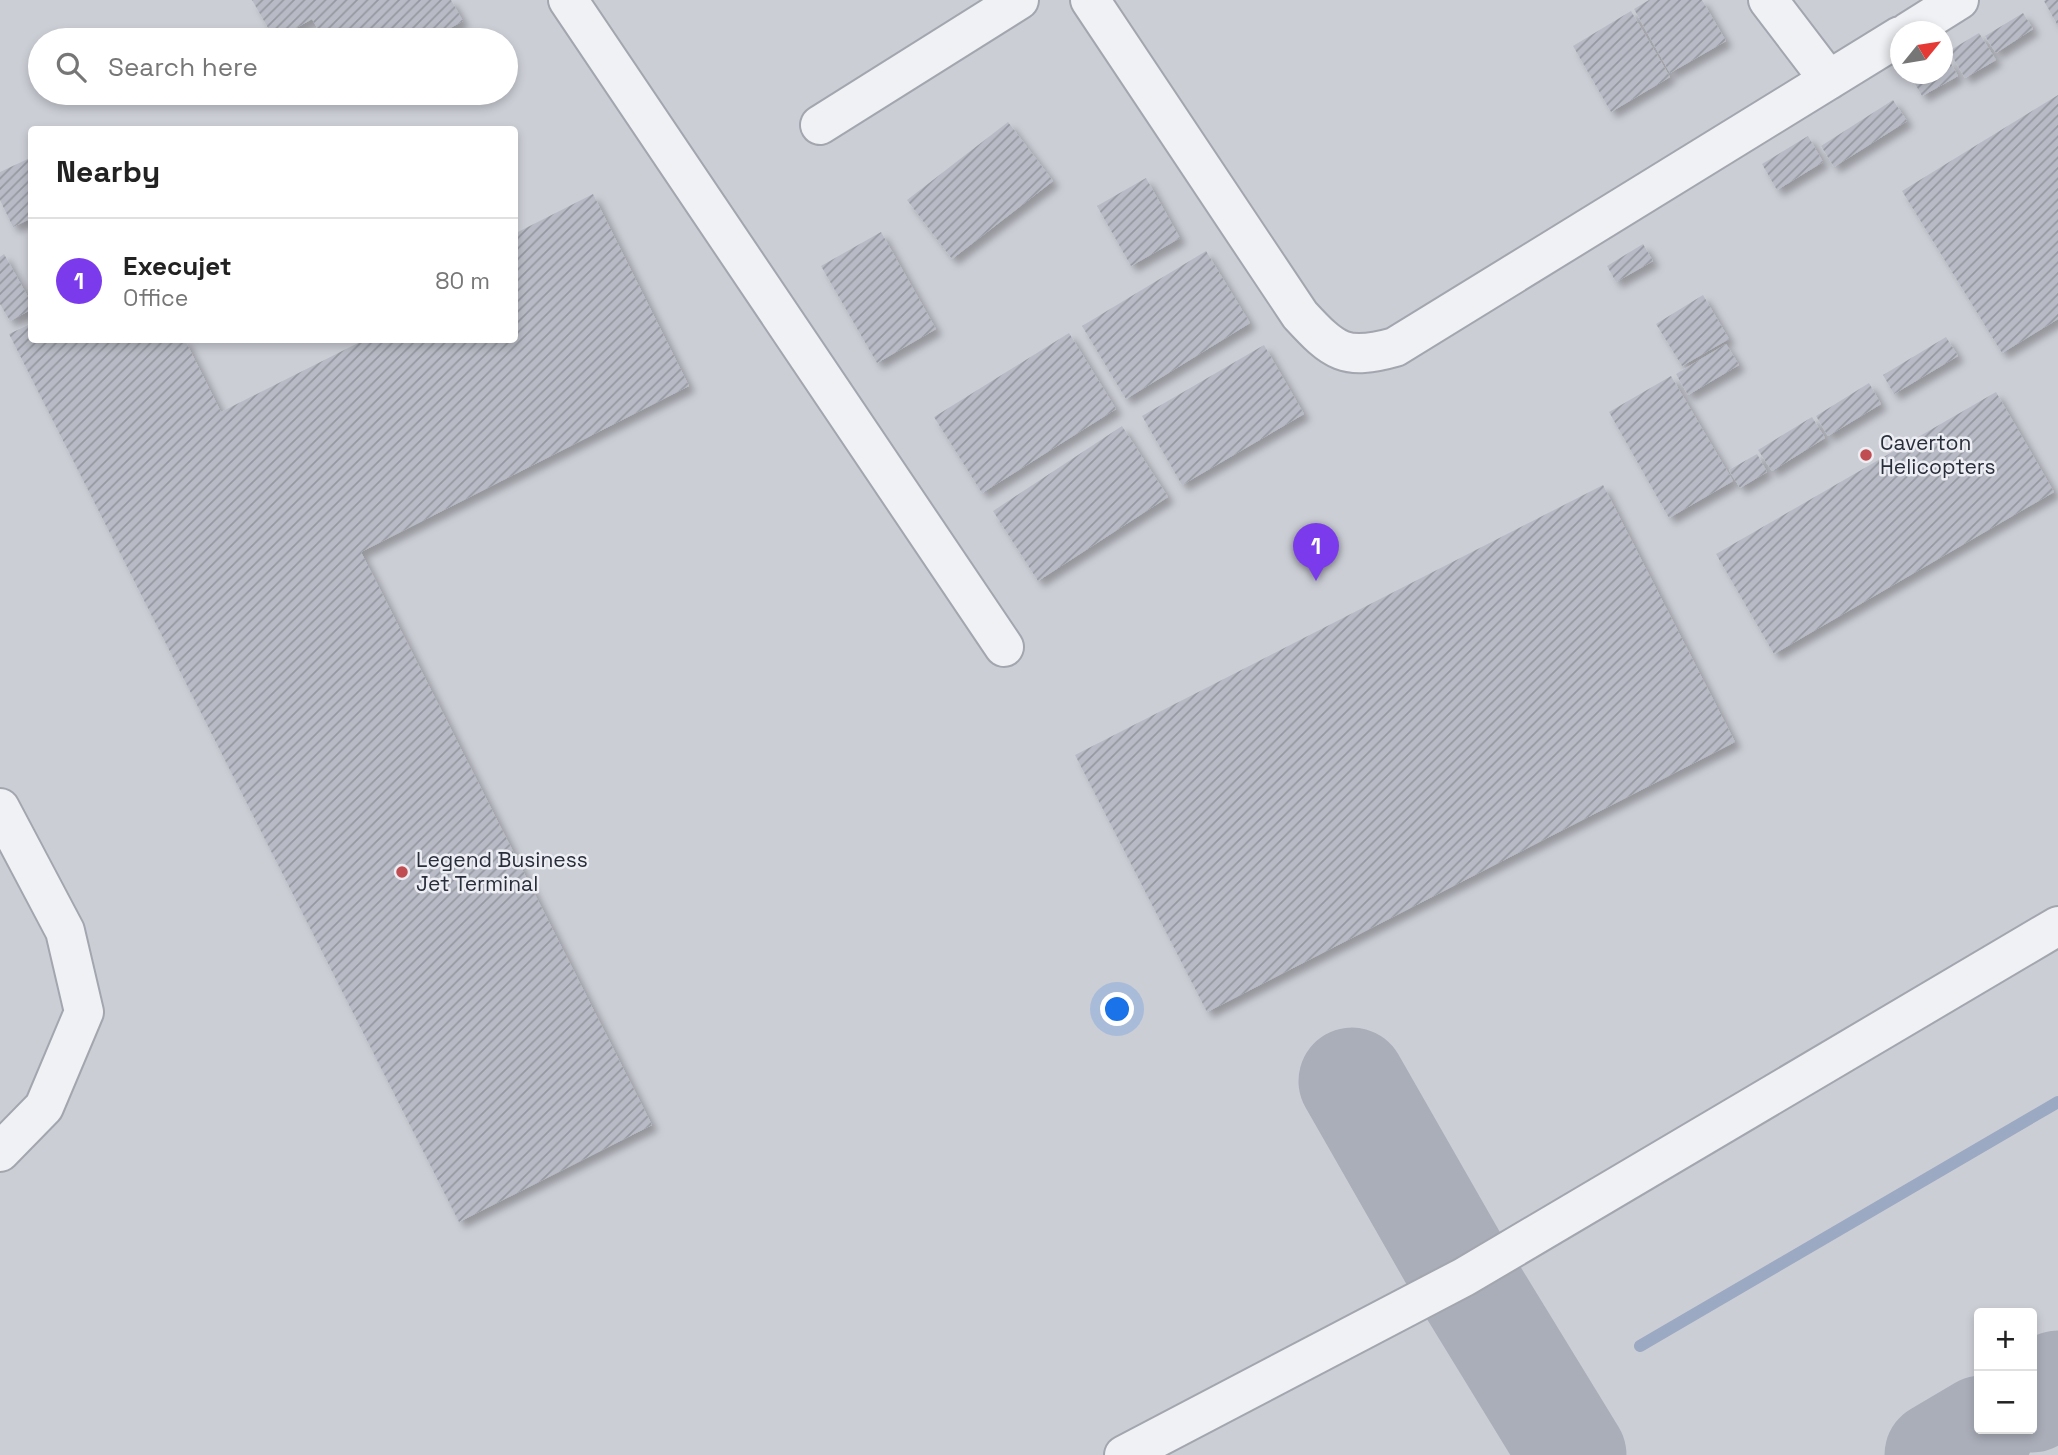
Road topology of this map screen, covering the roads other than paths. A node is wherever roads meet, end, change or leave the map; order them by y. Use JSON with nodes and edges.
{"nodes":[{"id":1,"x":568,"y":0,"type":"edge"},
{"id":2,"x":1019,"y":0,"type":"edge"},
{"id":3,"x":1090,"y":0,"type":"edge"},
{"id":4,"x":1768,"y":0,"type":"edge"},
{"id":5,"x":1959,"y":0,"type":"edge"},
{"id":6,"x":1926,"y":21,"type":"edge"},
{"id":7,"x":1890,"y":42,"type":"edge"},
{"id":8,"x":1829,"y":80,"type":"junction"},
{"id":9,"x":820,"y":125,"type":"dead end"},
{"id":10,"x":1004,"y":647,"type":"dead end"},
{"id":11,"x":0,"y":808,"type":"edge"},
{"id":12,"x":2058,"y":926,"type":"edge"},
{"id":13,"x":0,"y":1152,"type":"edge"},
{"id":14,"x":1124,"y":1455,"type":"edge"}],
"edges":[{"from":1,"to":10,"type":"lane"},
{"from":2,"to":9,"type":"lane"},
{"from":3,"to":8,"type":"lane"},
{"from":4,"to":8,"type":"lane"},
{"from":5,"to":6,"type":"lane"},
{"from":7,"to":8,"type":"lane"},
{"from":11,"to":13,"type":"lane"},
{"from":12,"to":14,"type":"lane"}]}
